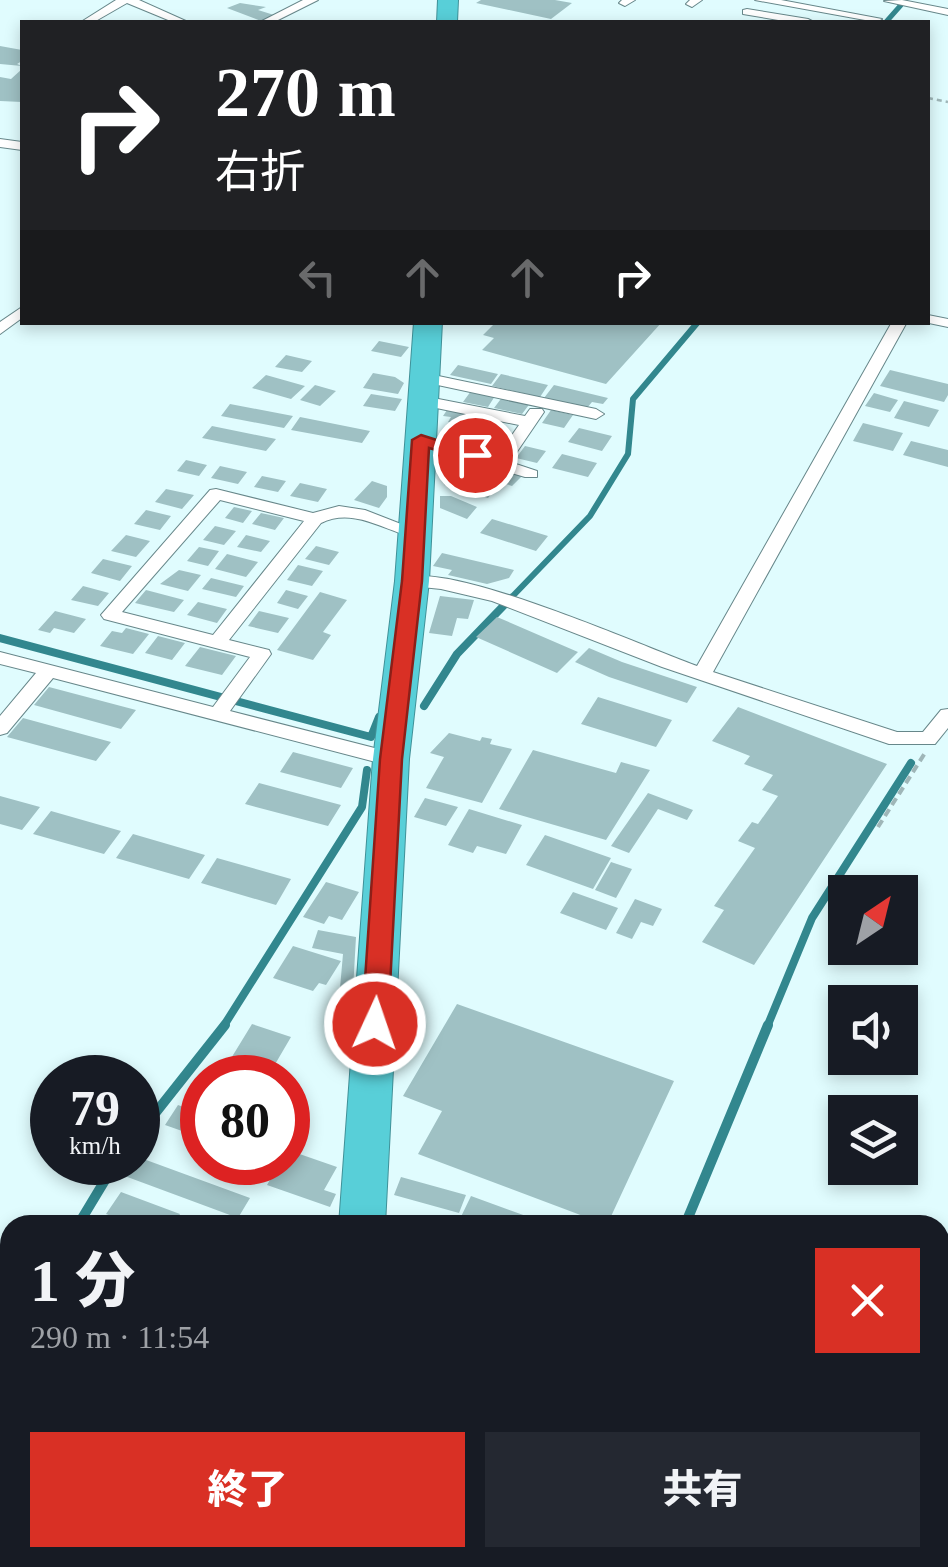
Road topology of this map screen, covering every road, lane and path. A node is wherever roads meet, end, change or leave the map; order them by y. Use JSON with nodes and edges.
{"nodes":[{"id":1,"x":127,"y":0,"type":"edge"},
{"id":2,"x":312,"y":0,"type":"edge"},
{"id":3,"x":761,"y":0,"type":"edge"},
{"id":4,"x":890,"y":1,"type":"edge"},
{"id":5,"x":814,"y":4,"type":"edge"},
{"id":6,"x":747,"y":12,"type":"dead end"},
{"id":7,"x":948,"y":12,"type":"edge"},
{"id":8,"x":90,"y":20,"type":"edge"},
{"id":9,"x":177,"y":20,"type":"edge"},
{"id":10,"x":278,"y":20,"type":"edge"},
{"id":11,"x":796,"y":20,"type":"edge"},
{"id":12,"x":871,"y":20,"type":"edge"},
{"id":13,"x":20,"y":313,"type":"edge"},
{"id":14,"x":428,"y":325,"type":"edge"},
{"id":15,"x":898,"y":325,"type":"edge"},
{"id":16,"x":0,"y":330,"type":"edge"},
{"id":17,"x":424,"y":389,"type":"junction"},
{"id":18,"x":543,"y":403,"type":"junction"},
{"id":19,"x":596,"y":414,"type":"dead end"},
{"id":20,"x":529,"y":422,"type":"junction"},
{"id":21,"x":421,"y":440,"type":"junction"},
{"id":22,"x":502,"y":462,"type":"junction"},
{"id":23,"x":531,"y":474,"type":"dead end"},
{"id":24,"x":315,"y":519,"type":"junction"},
{"id":25,"x":415,"y":534,"type":"junction"},
{"id":26,"x":412,"y":581,"type":"junction"},
{"id":27,"x":218,"y":642,"type":"junction"},
{"id":28,"x":0,"y":658,"type":"edge"},
{"id":29,"x":49,"y":671,"type":"junction"},
{"id":30,"x":704,"y":674,"type":"junction"},
{"id":31,"x":948,"y":715,"type":"edge"},
{"id":32,"x":217,"y":716,"type":"junction"},
{"id":33,"x":0,"y":728,"type":"edge"},
{"id":34,"x":928,"y":739,"type":"junction"},
{"id":35,"x":391,"y":759,"type":"junction"},
{"id":36,"x":878,"y":827,"type":"dead end"},
{"id":37,"x":363,"y":1215,"type":"edge"}],
"edges":[{"from":1,"to":8,"type":"street"},
{"from":1,"to":9,"type":"street"},
{"from":2,"to":10,"type":"street"},
{"from":3,"to":5,"type":"street"},
{"from":4,"to":7,"type":"street"},
{"from":5,"to":12,"type":"street"},
{"from":6,"to":11,"type":"street"},
{"from":13,"to":16,"type":"street"},
{"from":14,"to":17,"type":"highway"},
{"from":15,"to":30,"type":"street"},
{"from":17,"to":18,"type":"street"},
{"from":17,"to":20,"type":"street"},
{"from":17,"to":21,"type":"highway"},
{"from":18,"to":19,"type":"street"},
{"from":18,"to":20,"type":"street"},
{"from":20,"to":22,"type":"street"},
{"from":21,"to":22,"type":"street"},
{"from":21,"to":25,"type":"highway"},
{"from":22,"to":23,"type":"street"},
{"from":24,"to":25,"type":"street"},
{"from":24,"to":27,"type":"street"},
{"from":24,"to":27,"type":"street"},
{"from":25,"to":26,"type":"highway"},
{"from":26,"to":30,"type":"street"},
{"from":26,"to":35,"type":"highway"},
{"from":27,"to":32,"type":"street"},
{"from":28,"to":29,"type":"street"},
{"from":29,"to":32,"type":"street"},
{"from":29,"to":33,"type":"street"},
{"from":30,"to":34,"type":"street"},
{"from":31,"to":34,"type":"street"},
{"from":32,"to":35,"type":"street"},
{"from":34,"to":36,"type":"path"},
{"from":35,"to":37,"type":"highway"}]}
